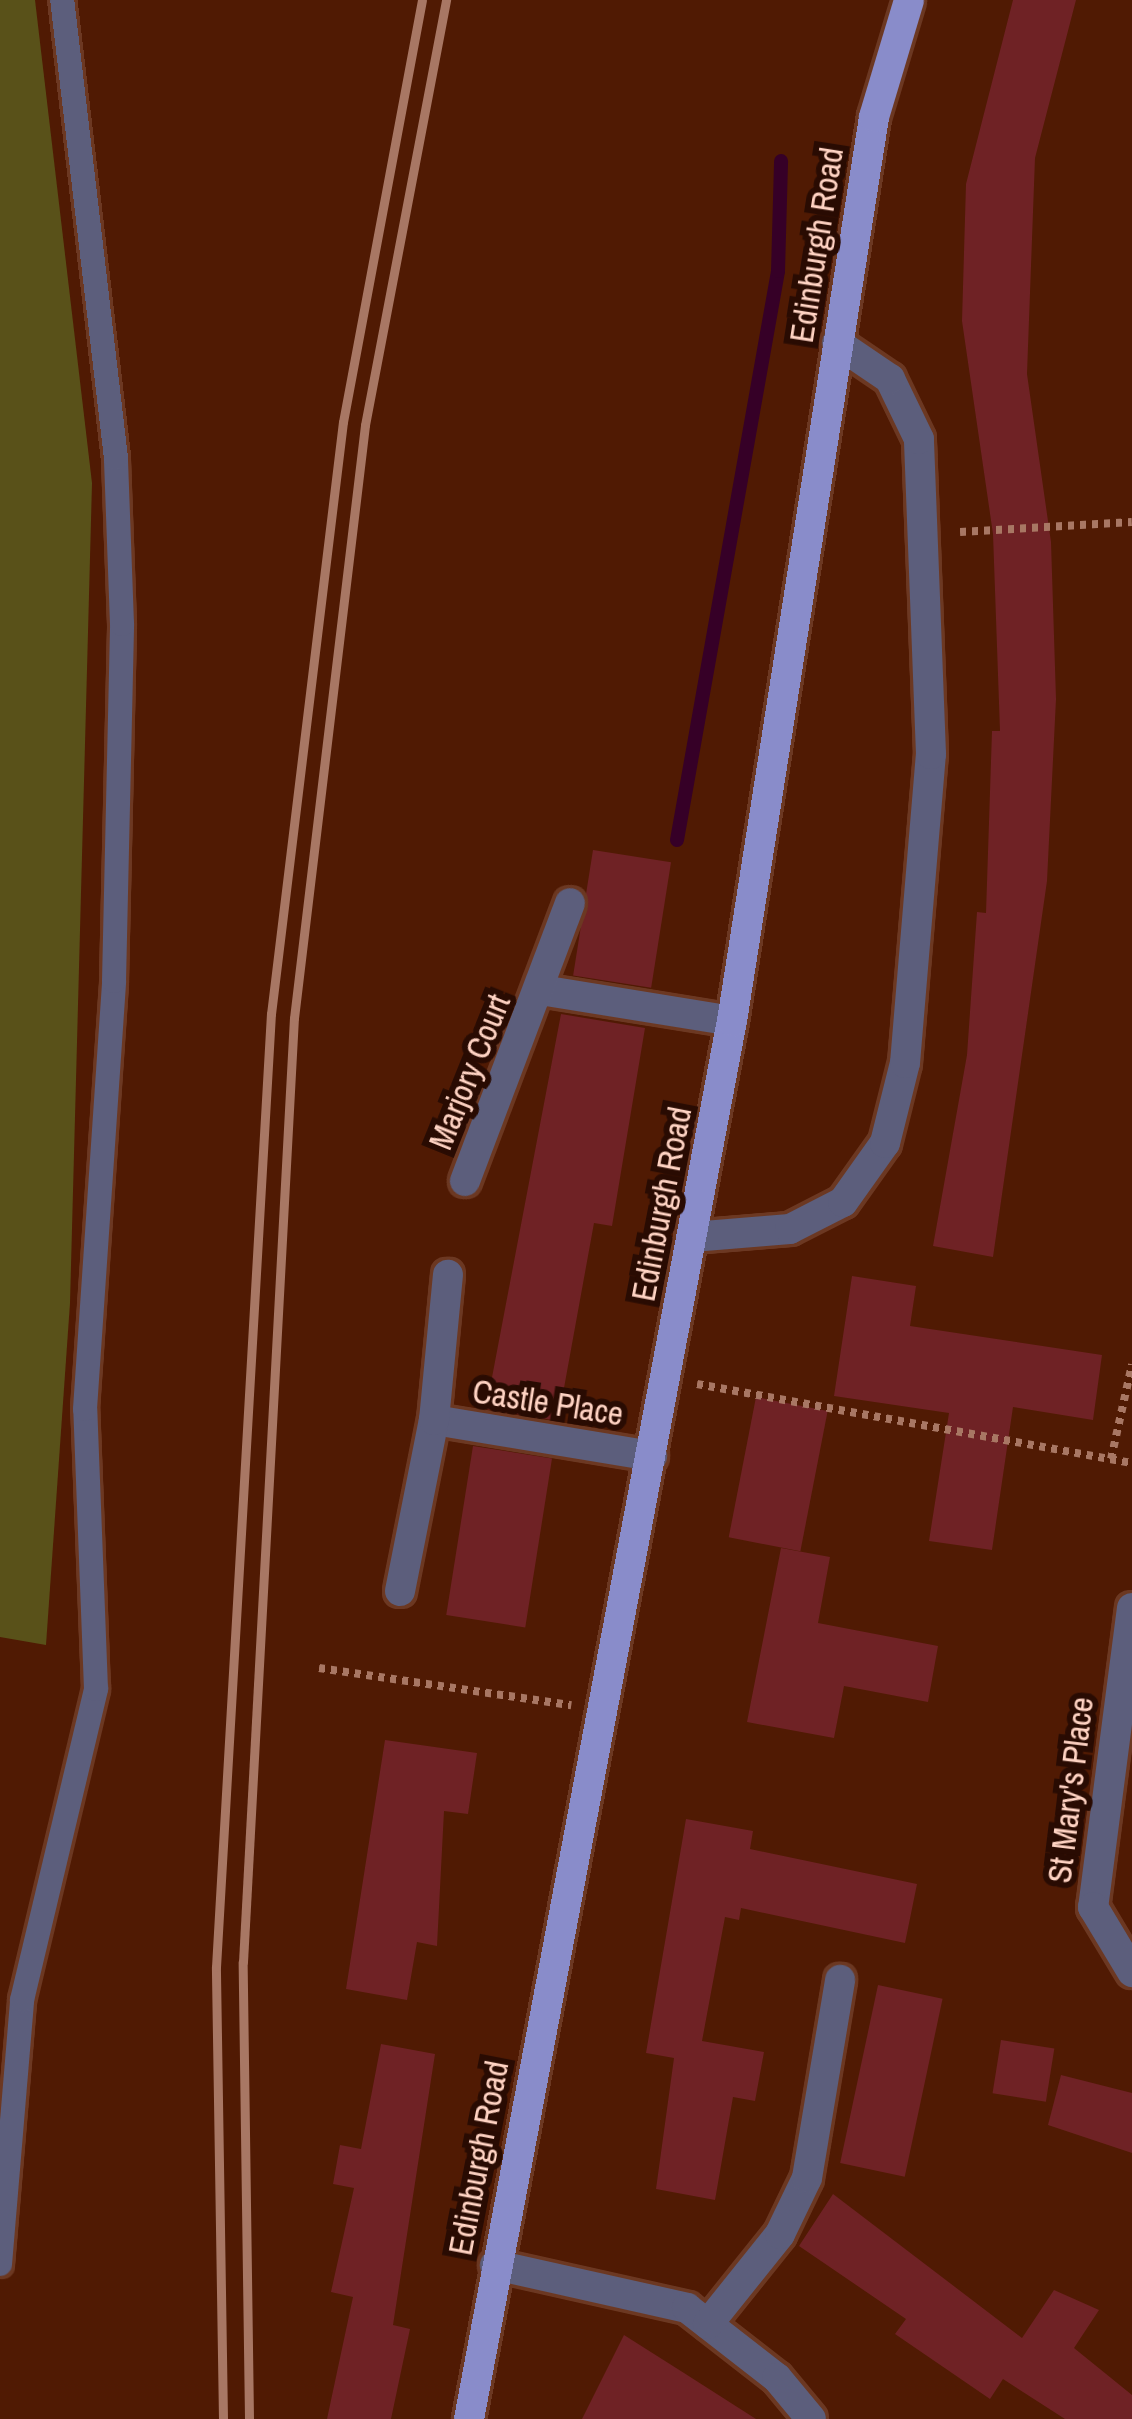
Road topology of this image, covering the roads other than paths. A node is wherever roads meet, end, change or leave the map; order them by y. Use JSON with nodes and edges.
{"nodes":[{"id":1,"x":62,"y":0,"type":"edge"},
{"id":2,"x":909,"y":0,"type":"edge"},
{"id":3,"x":837,"y":344,"type":"junction"},
{"id":4,"x":569,"y":903,"type":"dead end"},
{"id":5,"x":541,"y":991,"type":"junction"},
{"id":6,"x":732,"y":1021,"type":"junction"},
{"id":7,"x":465,"y":1181,"type":"dead end"},
{"id":8,"x":692,"y":1237,"type":"junction"},
{"id":9,"x":448,"y":1275,"type":"dead end"},
{"id":10,"x":434,"y":1420,"type":"junction"},
{"id":11,"x":652,"y":1456,"type":"junction"},
{"id":12,"x":400,"y":1591,"type":"dead end"},
{"id":13,"x":1132,"y":1608,"type":"edge"},
{"id":14,"x":1132,"y":1972,"type":"edge"},
{"id":15,"x":840,"y":1980,"type":"dead end"},
{"id":16,"x":0,"y":2264,"type":"edge"},
{"id":17,"x":495,"y":2265,"type":"junction"},
{"id":18,"x":708,"y":2324,"type":"junction"},
{"id":19,"x":470,"y":2419,"type":"edge"},
{"id":20,"x":811,"y":2419,"type":"edge"}],
"edges":[{"from":1,"to":16,"type":"lane"},
{"from":2,"to":3,"type":"main road","name":"Edinburgh Road"},
{"from":3,"to":6,"type":"main road","name":"Edinburgh Road"},
{"from":3,"to":8,"type":"street"},
{"from":4,"to":5,"type":"street","name":"Marjory Court"},
{"from":5,"to":6,"type":"street","name":"Marjory Court"},
{"from":5,"to":7,"type":"street","name":"Marjory Court"},
{"from":6,"to":8,"type":"main road","name":"Edinburgh Road"},
{"from":8,"to":11,"type":"main road","name":"Edinburgh Road"},
{"from":9,"to":10,"type":"street","name":"Castle Place"},
{"from":10,"to":11,"type":"street","name":"Castle Place"},
{"from":10,"to":12,"type":"street","name":"Castle Place"},
{"from":11,"to":17,"type":"main road","name":"Edinburgh Road"},
{"from":13,"to":14,"type":"street","name":"St Mary's Place"},
{"from":15,"to":18,"type":"street"},
{"from":17,"to":18,"type":"street"},
{"from":17,"to":19,"type":"main road","name":"Edinburgh Road"},
{"from":18,"to":20,"type":"street"}]}
